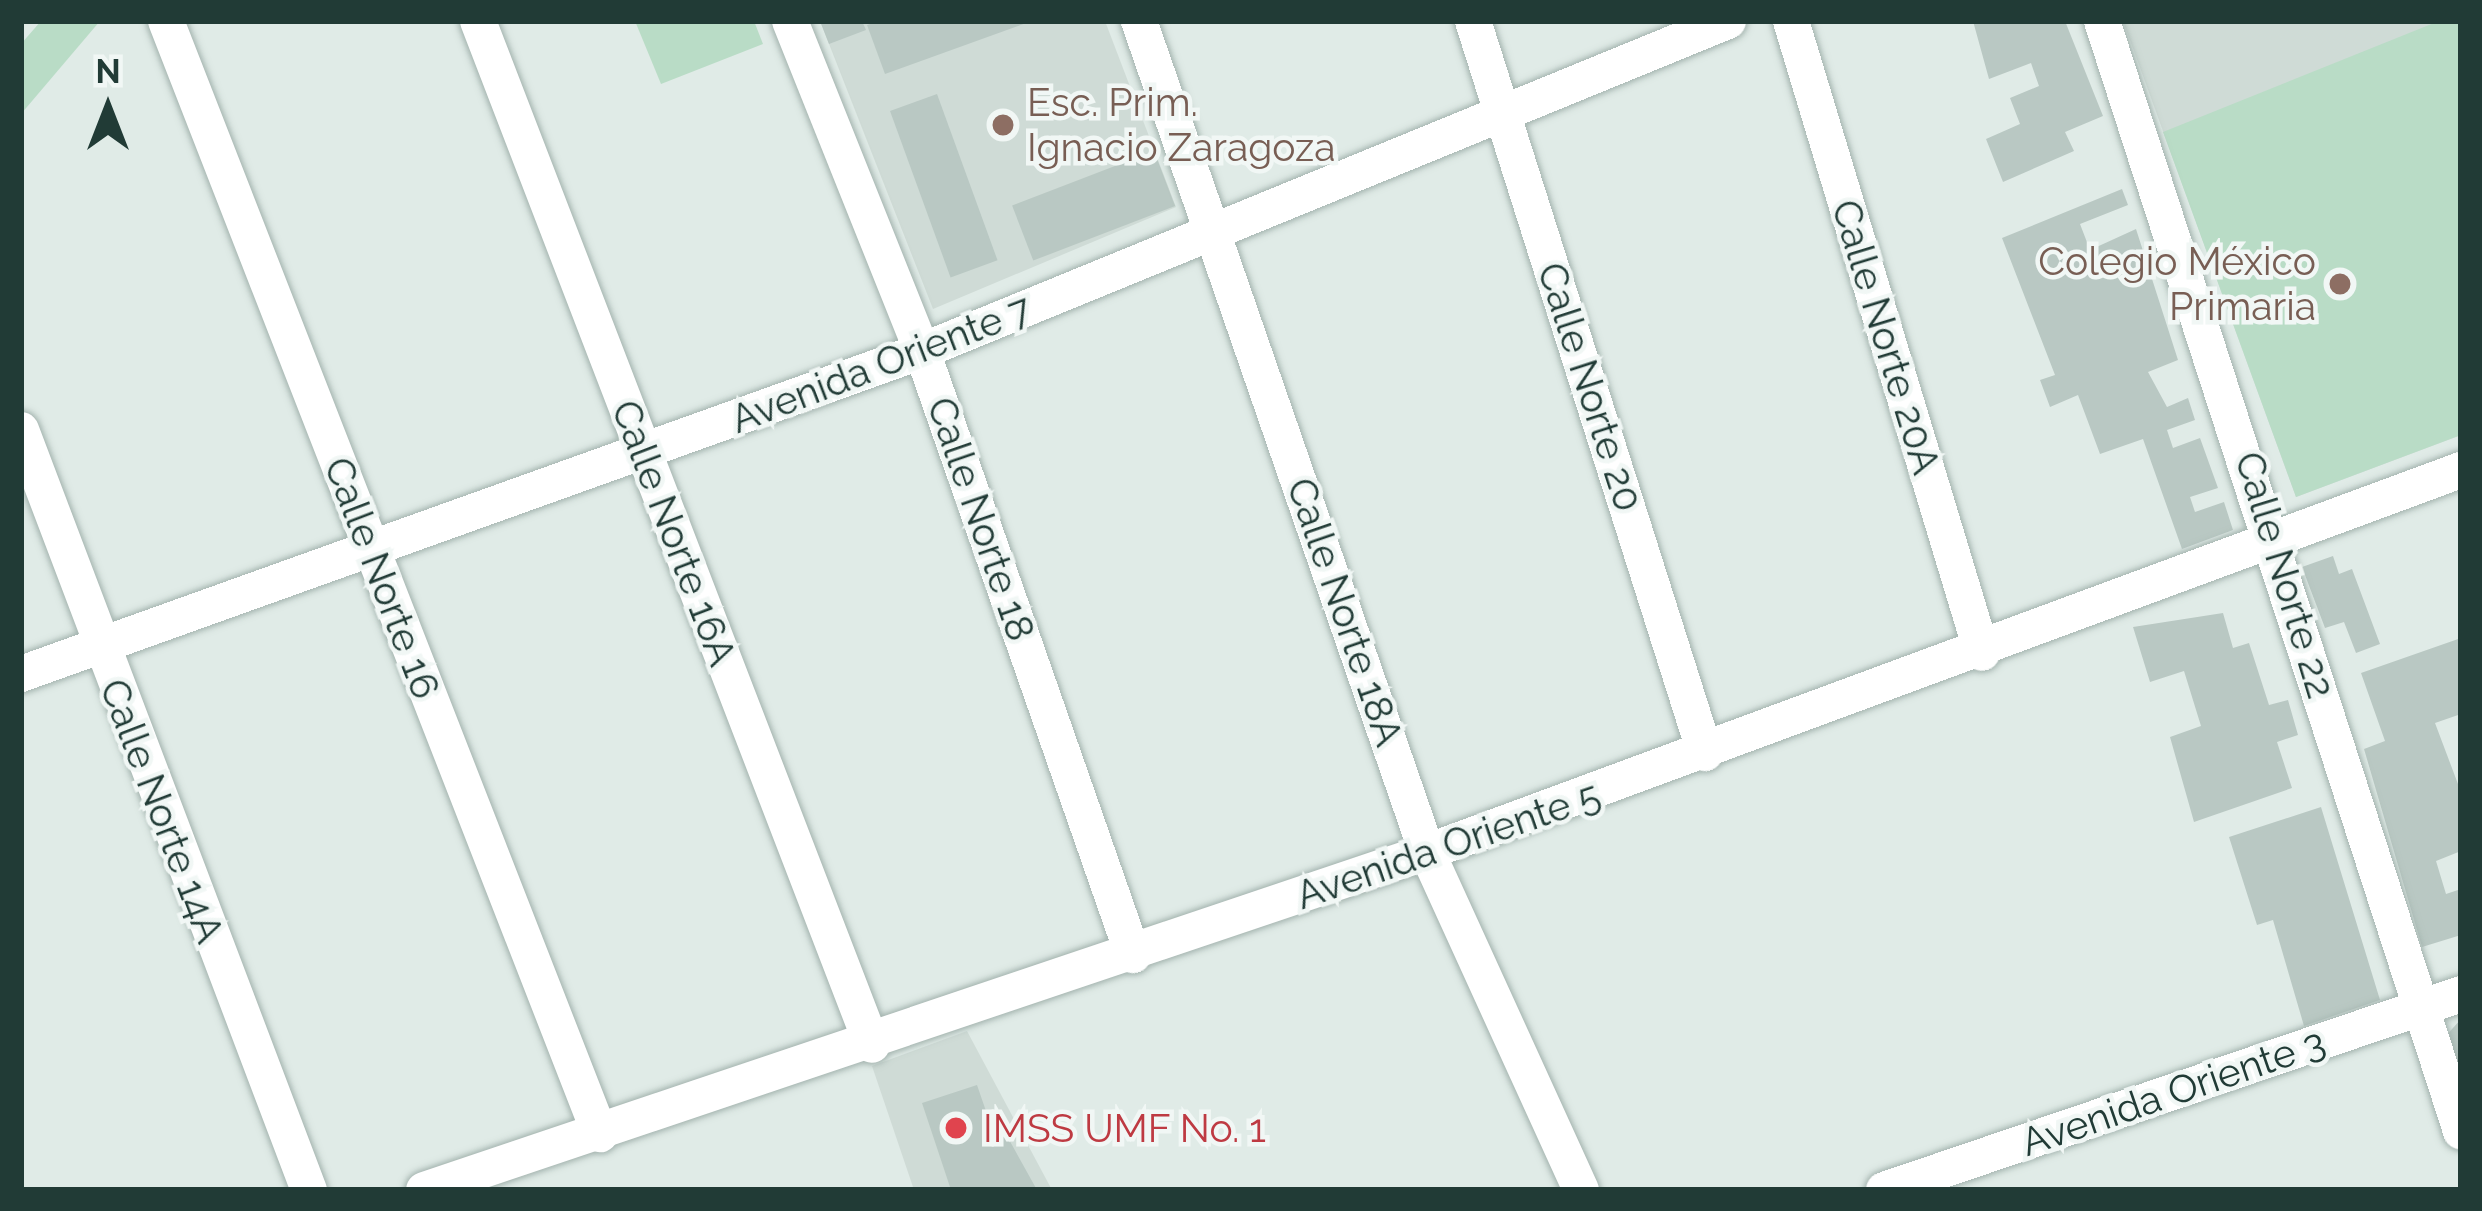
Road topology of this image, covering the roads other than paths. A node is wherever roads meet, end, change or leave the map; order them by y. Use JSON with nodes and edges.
{"nodes":[{"id":1,"x":166,"y":21,"type":"edge"},
{"id":2,"x":478,"y":21,"type":"edge"},
{"id":3,"x":790,"y":21,"type":"edge"},
{"id":4,"x":1139,"y":21,"type":"edge"},
{"id":5,"x":1473,"y":21,"type":"edge"},
{"id":6,"x":1728,"y":21,"type":"edge"},
{"id":7,"x":1791,"y":21,"type":"edge"},
{"id":8,"x":2102,"y":21,"type":"edge"},
{"id":9,"x":1504,"y":115,"type":"junction"},
{"id":10,"x":1216,"y":233,"type":"junction"},
{"id":11,"x":922,"y":352,"type":"junction"},
{"id":12,"x":21,"y":430,"type":"edge"},
{"id":13,"x":644,"y":454,"type":"junction"},
{"id":14,"x":2461,"y":470,"type":"edge"},
{"id":15,"x":2277,"y":538,"type":"junction"},
{"id":16,"x":369,"y":547,"type":"junction"},
{"id":17,"x":98,"y":648,"type":"junction"},
{"id":18,"x":1982,"y":653,"type":"junction"},
{"id":19,"x":21,"y":674,"type":"edge"},
{"id":20,"x":1706,"y":753,"type":"junction"},
{"id":21,"x":1427,"y":852,"type":"junction"},
{"id":22,"x":1133,"y":956,"type":"junction"},
{"id":23,"x":2461,"y":994,"type":"edge"},
{"id":24,"x":2416,"y":1008,"type":"junction"},
{"id":25,"x":872,"y":1045,"type":"junction"},
{"id":26,"x":2461,"y":1131,"type":"edge"},
{"id":27,"x":600,"y":1134,"type":"junction"},
{"id":28,"x":310,"y":1190,"type":"edge"},
{"id":29,"x":424,"y":1190,"type":"edge"},
{"id":30,"x":1581,"y":1190,"type":"edge"},
{"id":31,"x":1884,"y":1190,"type":"edge"}],
"edges":[{"from":1,"to":16,"type":"street","name":"Calle Norte 16"},
{"from":2,"to":13,"type":"street","name":"Calle Norte 16A"},
{"from":3,"to":11,"type":"street","name":"Calle Norte 18"},
{"from":4,"to":10,"type":"street","name":"Calle Norte 18A"},
{"from":5,"to":9,"type":"street","name":"Calle Norte 20"},
{"from":6,"to":9,"type":"street","name":"Avenida Oriente 7"},
{"from":7,"to":18,"type":"street","name":"Calle Norte 20A"},
{"from":8,"to":15,"type":"street","name":"Calle Norte 22"},
{"from":9,"to":10,"type":"street","name":"Avenida Oriente 7"},
{"from":9,"to":20,"type":"street","name":"Calle Norte 20"},
{"from":10,"to":11,"type":"street","name":"Avenida Oriente 7"},
{"from":10,"to":21,"type":"street","name":"Calle Norte 18A"},
{"from":11,"to":13,"type":"street","name":"Avenida Oriente 7"},
{"from":11,"to":22,"type":"street","name":"Calle Norte 18"},
{"from":12,"to":17,"type":"street","name":"Calle Norte 14A"},
{"from":13,"to":16,"type":"street","name":"Avenida Oriente 7"},
{"from":13,"to":25,"type":"street","name":"Calle Norte 16A"},
{"from":14,"to":15,"type":"street","name":"Avenida Oriente 5"},
{"from":15,"to":18,"type":"street","name":"Avenida Oriente 5"},
{"from":15,"to":24,"type":"street","name":"Calle Norte 22"},
{"from":16,"to":17,"type":"street","name":"Avenida Oriente 7"},
{"from":16,"to":27,"type":"street","name":"Calle Norte 16"},
{"from":17,"to":19,"type":"street","name":"Avenida Oriente 7"},
{"from":17,"to":28,"type":"street","name":"Calle Norte 14A"},
{"from":18,"to":20,"type":"street","name":"Avenida Oriente 5"},
{"from":20,"to":21,"type":"street","name":"Avenida Oriente 5"},
{"from":21,"to":22,"type":"street","name":"Avenida Oriente 5"},
{"from":21,"to":30,"type":"street","name":"Calle Norte 18A"},
{"from":22,"to":25,"type":"street","name":"Avenida Oriente 5"},
{"from":23,"to":24,"type":"street","name":"Avenida Oriente 3"},
{"from":24,"to":26,"type":"street","name":"Calle Norte 22"},
{"from":24,"to":31,"type":"street","name":"Avenida Oriente 3"},
{"from":25,"to":27,"type":"street","name":"Avenida Oriente 5"},
{"from":27,"to":29,"type":"street","name":"Avenida Oriente 5"}]}
